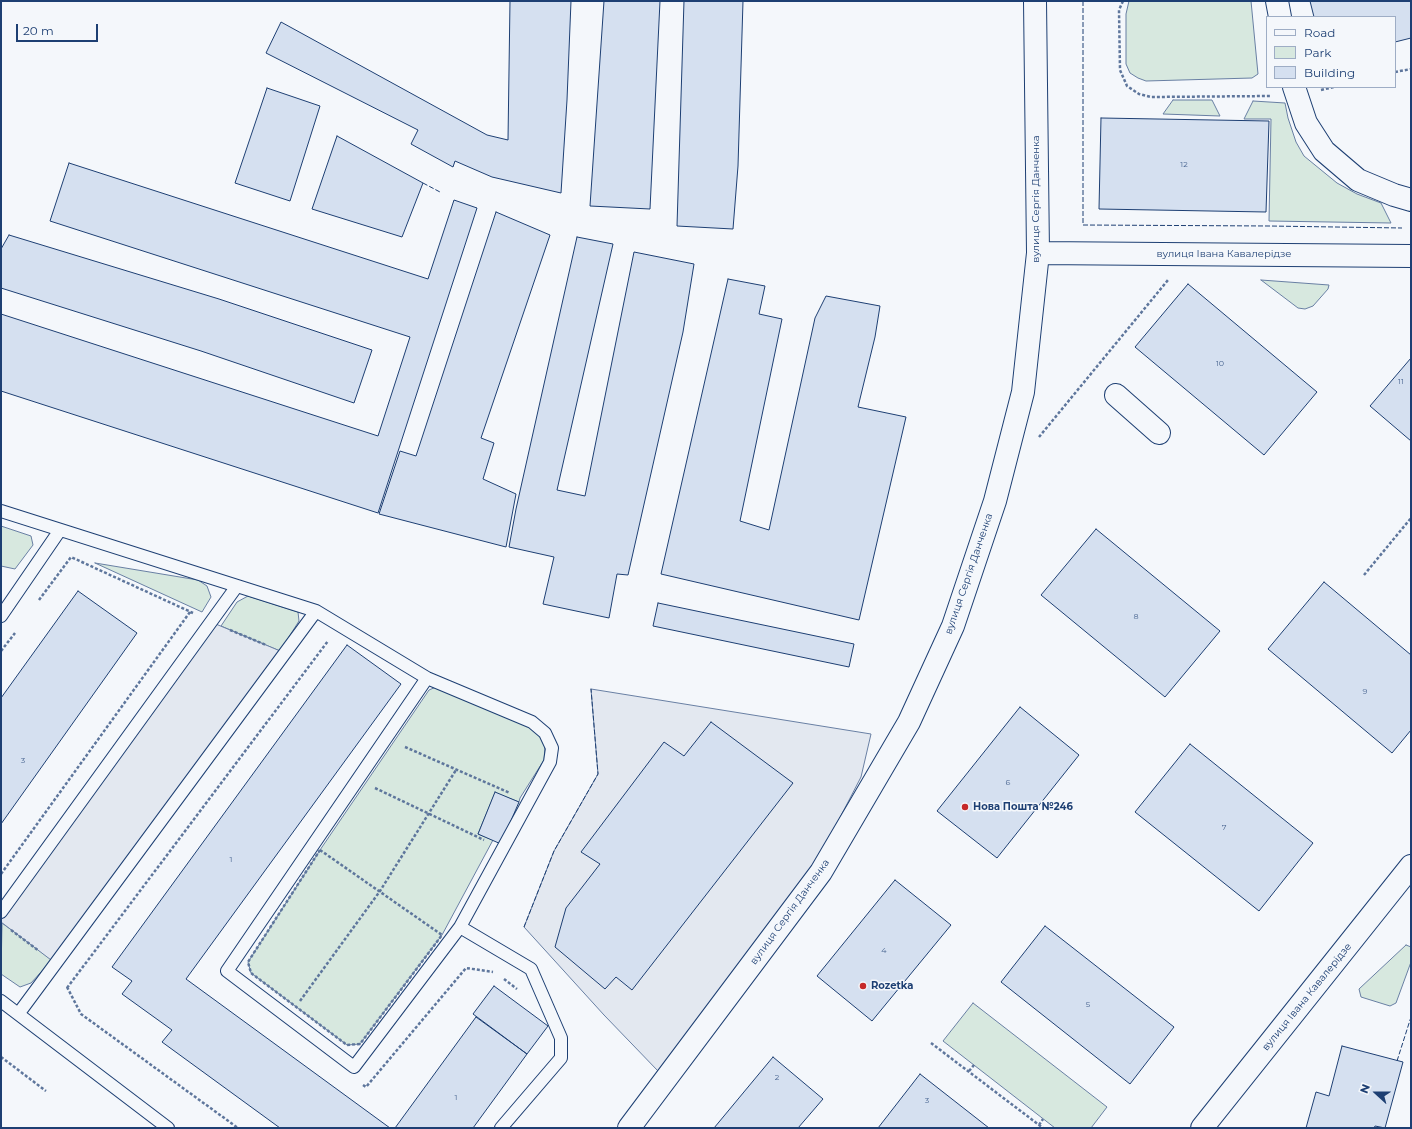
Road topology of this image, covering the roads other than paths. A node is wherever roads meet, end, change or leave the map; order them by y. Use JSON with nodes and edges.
{"nodes":[{"id":1,"x":1035,"y":1,"type":"edge"},
{"id":2,"x":1277,"y":1,"type":"edge"},
{"id":3,"x":1280,"y":16,"type":"edge"},
{"id":4,"x":1296,"y":91,"type":"edge"},
{"id":5,"x":1411,"y":200,"type":"edge"},
{"id":6,"x":1038,"y":253,"type":"junction"},
{"id":7,"x":1411,"y":256,"type":"edge"},
{"id":8,"x":1116,"y":395,"type":"dead end"},
{"id":9,"x":1160,"y":433,"type":"dead end"},
{"id":10,"x":1,"y":511,"type":"edge"},
{"id":11,"x":60,"y":530,"type":"junction"},
{"id":12,"x":237,"y":586,"type":"junction"},
{"id":13,"x":316,"y":611,"type":"junction"},
{"id":14,"x":1,"y":616,"type":"edge"},
{"id":15,"x":427,"y":678,"type":"junction"},
{"id":16,"x":1411,"y":866,"type":"edge"},
{"id":17,"x":1,"y":912,"type":"edge"},
{"id":18,"x":460,"y":927,"type":"junction"},
{"id":19,"x":1,"y":1001,"type":"edge"},
{"id":20,"x":18,"y":1014,"type":"junction"},
{"id":21,"x":168,"y":1128,"type":"edge"},
{"id":22,"x":501,"y":1128,"type":"edge"},
{"id":23,"x":629,"y":1128,"type":"edge"},
{"id":24,"x":1202,"y":1128,"type":"edge"}],
"edges":[{"from":1,"to":6,"type":"street","name":"вулиця Сергія Данченка"},
{"from":2,"to":3,"type":"street"},
{"from":4,"to":5,"type":"street"},
{"from":6,"to":7,"type":"street","name":"вулиця Івана Кавалерідзе"},
{"from":6,"to":23,"type":"street","name":"вулиця Сергія Данченка"},
{"from":8,"to":9,"type":"street"},
{"from":10,"to":11,"type":"lane"},
{"from":11,"to":12,"type":"lane"},
{"from":11,"to":14,"type":"lane"},
{"from":12,"to":13,"type":"lane"},
{"from":12,"to":17,"type":"lane"},
{"from":13,"to":15,"type":"lane"},
{"from":13,"to":20,"type":"lane"},
{"from":15,"to":18,"type":"lane"},
{"from":15,"to":18,"type":"lane"},
{"from":16,"to":24,"type":"street","name":"вулиця Івана Кавалерідзе"},
{"from":18,"to":22,"type":"lane"},
{"from":19,"to":20,"type":"lane"},
{"from":20,"to":21,"type":"lane"}]}
